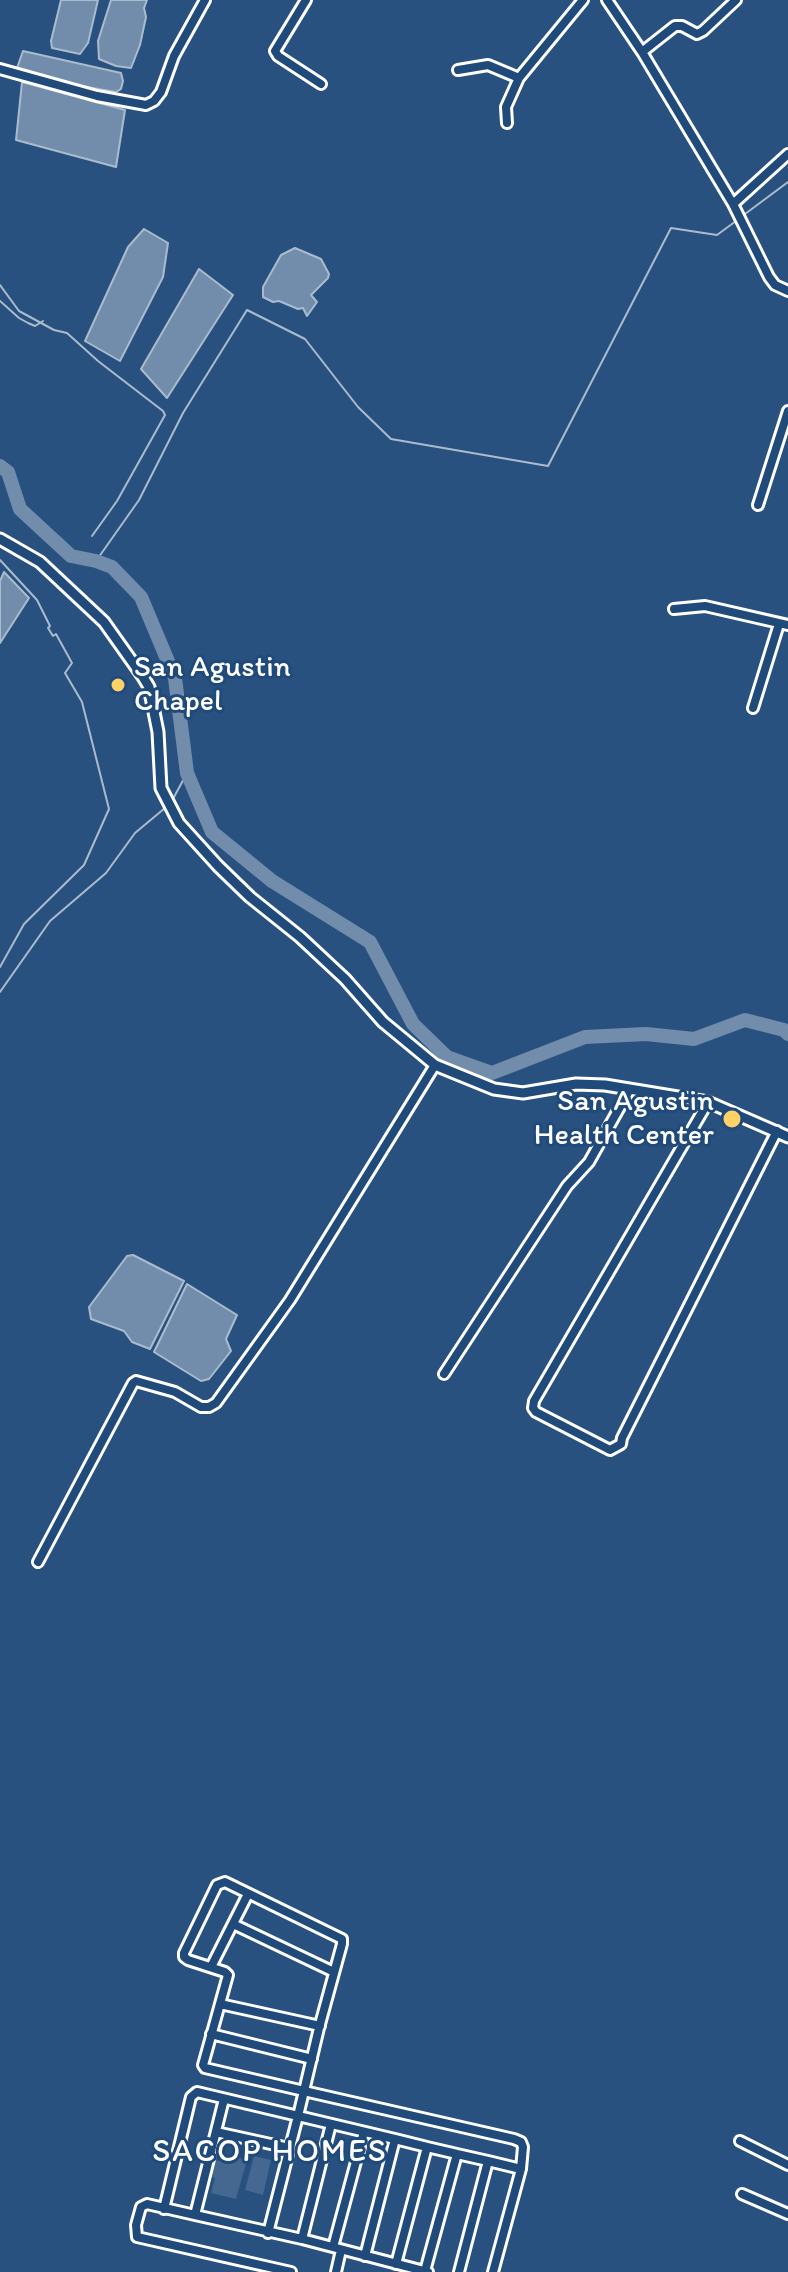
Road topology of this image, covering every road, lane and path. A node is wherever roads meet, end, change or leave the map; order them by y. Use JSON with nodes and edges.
{"nodes":[{"id":1,"x":205,"y":0,"type":"edge"},
{"id":2,"x":306,"y":0,"type":"edge"},
{"id":3,"x":583,"y":0,"type":"edge"},
{"id":4,"x":607,"y":0,"type":"edge"},
{"id":5,"x":736,"y":0,"type":"edge"},
{"id":6,"x":642,"y":52,"type":"junction"},
{"id":7,"x":0,"y":69,"type":"edge"},
{"id":8,"x":458,"y":70,"type":"dead end"},
{"id":9,"x":519,"y":78,"type":"junction"},
{"id":10,"x":321,"y":84,"type":"dead end"},
{"id":11,"x":507,"y":123,"type":"dead end"},
{"id":12,"x":788,"y":154,"type":"edge"},
{"id":13,"x":734,"y":207,"type":"junction"},
{"id":14,"x":788,"y":291,"type":"edge"},
{"id":15,"x":788,"y":411,"type":"edge"},
{"id":16,"x":758,"y":505,"type":"dead end"},
{"id":17,"x":0,"y":539,"type":"edge"},
{"id":18,"x":674,"y":609,"type":"dead end"},
{"id":19,"x":784,"y":624,"type":"edge"},
{"id":20,"x":753,"y":708,"type":"dead end"},
{"id":21,"x":435,"y":1065,"type":"junction"},
{"id":22,"x":630,"y":1089,"type":"junction"},
{"id":23,"x":708,"y":1102,"type":"junction"},
{"id":24,"x":777,"y":1131,"type":"junction"},
{"id":25,"x":788,"y":1137,"type":"edge"},
{"id":26,"x":444,"y":1374,"type":"dead end"},
{"id":27,"x":38,"y":1562,"type":"dead end"},
{"id":28,"x":248,"y":1894,"type":"junction"},
{"id":29,"x":233,"y":1924,"type":"junction"},
{"id":30,"x":211,"y":1967,"type":"junction"},
{"id":31,"x":334,"y":1972,"type":"junction"},
{"id":32,"x":220,"y":2004,"type":"junction"},
{"id":33,"x":320,"y":2026,"type":"junction"},
{"id":34,"x":211,"y":2034,"type":"junction"},
{"id":35,"x":312,"y":2059,"type":"junction"},
{"id":36,"x":304,"y":2091,"type":"junction"},
{"id":37,"x":224,"y":2099,"type":"junction"},
{"id":38,"x":298,"y":2116,"type":"junction"},
{"id":39,"x":331,"y":2124,"type":"junction"},
{"id":40,"x":216,"y":2132,"type":"junction"},
{"id":41,"x":364,"y":2132,"type":"junction"},
{"id":42,"x":395,"y":2139,"type":"junction"},
{"id":43,"x":740,"y":2141,"type":"dead end"},
{"id":44,"x":427,"y":2147,"type":"junction"},
{"id":45,"x":289,"y":2148,"type":"junction"},
{"id":46,"x":457,"y":2154,"type":"junction"},
{"id":47,"x":488,"y":2161,"type":"junction"},
{"id":48,"x":788,"y":2165,"type":"edge"},
{"id":49,"x":521,"y":2169,"type":"junction"},
{"id":50,"x":742,"y":2194,"type":"dead end"},
{"id":51,"x":164,"y":2209,"type":"junction"},
{"id":52,"x":788,"y":2214,"type":"edge"},
{"id":53,"x":195,"y":2215,"type":"junction"},
{"id":54,"x":268,"y":2233,"type":"junction"},
{"id":55,"x":302,"y":2239,"type":"junction"},
{"id":56,"x":337,"y":2248,"type":"junction"},
{"id":57,"x":365,"y":2256,"type":"junction"},
{"id":58,"x":396,"y":2264,"type":"junction"},
{"id":59,"x":291,"y":2272,"type":"edge"},
{"id":60,"x":336,"y":2272,"type":"edge"},
{"id":61,"x":426,"y":2272,"type":"edge"},
{"id":62,"x":459,"y":2272,"type":"edge"},
{"id":63,"x":493,"y":2272,"type":"edge"}],
"edges":[{"from":1,"to":7,"type":"street"},
{"from":2,"to":10,"type":"street"},
{"from":3,"to":9,"type":"street"},
{"from":4,"to":6,"type":"street"},
{"from":5,"to":6,"type":"street"},
{"from":6,"to":13,"type":"street"},
{"from":8,"to":9,"type":"street"},
{"from":9,"to":11,"type":"street"},
{"from":12,"to":13,"type":"street"},
{"from":13,"to":14,"type":"street"},
{"from":15,"to":16,"type":"street"},
{"from":17,"to":21,"type":"street"},
{"from":18,"to":19,"type":"street"},
{"from":19,"to":20,"type":"street"},
{"from":21,"to":22,"type":"street"},
{"from":21,"to":27,"type":"street"},
{"from":22,"to":23,"type":"street"},
{"from":22,"to":26,"type":"street"},
{"from":23,"to":24,"type":"street"},
{"from":23,"to":24,"type":"street"},
{"from":24,"to":25,"type":"street"},
{"from":28,"to":29,"type":"street"},
{"from":28,"to":30,"type":"street"},
{"from":28,"to":31,"type":"street"},
{"from":29,"to":30,"type":"street"},
{"from":29,"to":31,"type":"street"},
{"from":30,"to":32,"type":"street"},
{"from":31,"to":33,"type":"street"},
{"from":32,"to":33,"type":"street"},
{"from":32,"to":34,"type":"street"},
{"from":33,"to":35,"type":"street"},
{"from":34,"to":35,"type":"street"},
{"from":34,"to":36,"type":"street"},
{"from":35,"to":36,"type":"street"},
{"from":36,"to":38,"type":"street"},
{"from":36,"to":49,"type":"street"},
{"from":37,"to":38,"type":"street"},
{"from":37,"to":40,"type":"street"},
{"from":37,"to":51,"type":"street"},
{"from":38,"to":39,"type":"street"},
{"from":38,"to":45,"type":"street"},
{"from":39,"to":41,"type":"street"},
{"from":39,"to":55,"type":"street"},
{"from":40,"to":45,"type":"street"},
{"from":40,"to":53,"type":"street"},
{"from":41,"to":42,"type":"street"},
{"from":41,"to":56,"type":"street"},
{"from":42,"to":44,"type":"street"},
{"from":42,"to":57,"type":"street"},
{"from":43,"to":48,"type":"street"},
{"from":44,"to":46,"type":"street"},
{"from":44,"to":58,"type":"street"},
{"from":45,"to":54,"type":"street"},
{"from":46,"to":47,"type":"street"},
{"from":46,"to":61,"type":"street"},
{"from":47,"to":49,"type":"street"},
{"from":47,"to":62,"type":"street"},
{"from":49,"to":63,"type":"street"},
{"from":50,"to":52,"type":"street"},
{"from":51,"to":53,"type":"street"},
{"from":51,"to":59,"type":"street"},
{"from":53,"to":54,"type":"street"},
{"from":54,"to":55,"type":"street"},
{"from":55,"to":56,"type":"street"},
{"from":56,"to":57,"type":"street"},
{"from":56,"to":60,"type":"street"},
{"from":57,"to":58,"type":"street"},
{"from":58,"to":61,"type":"street"}]}
